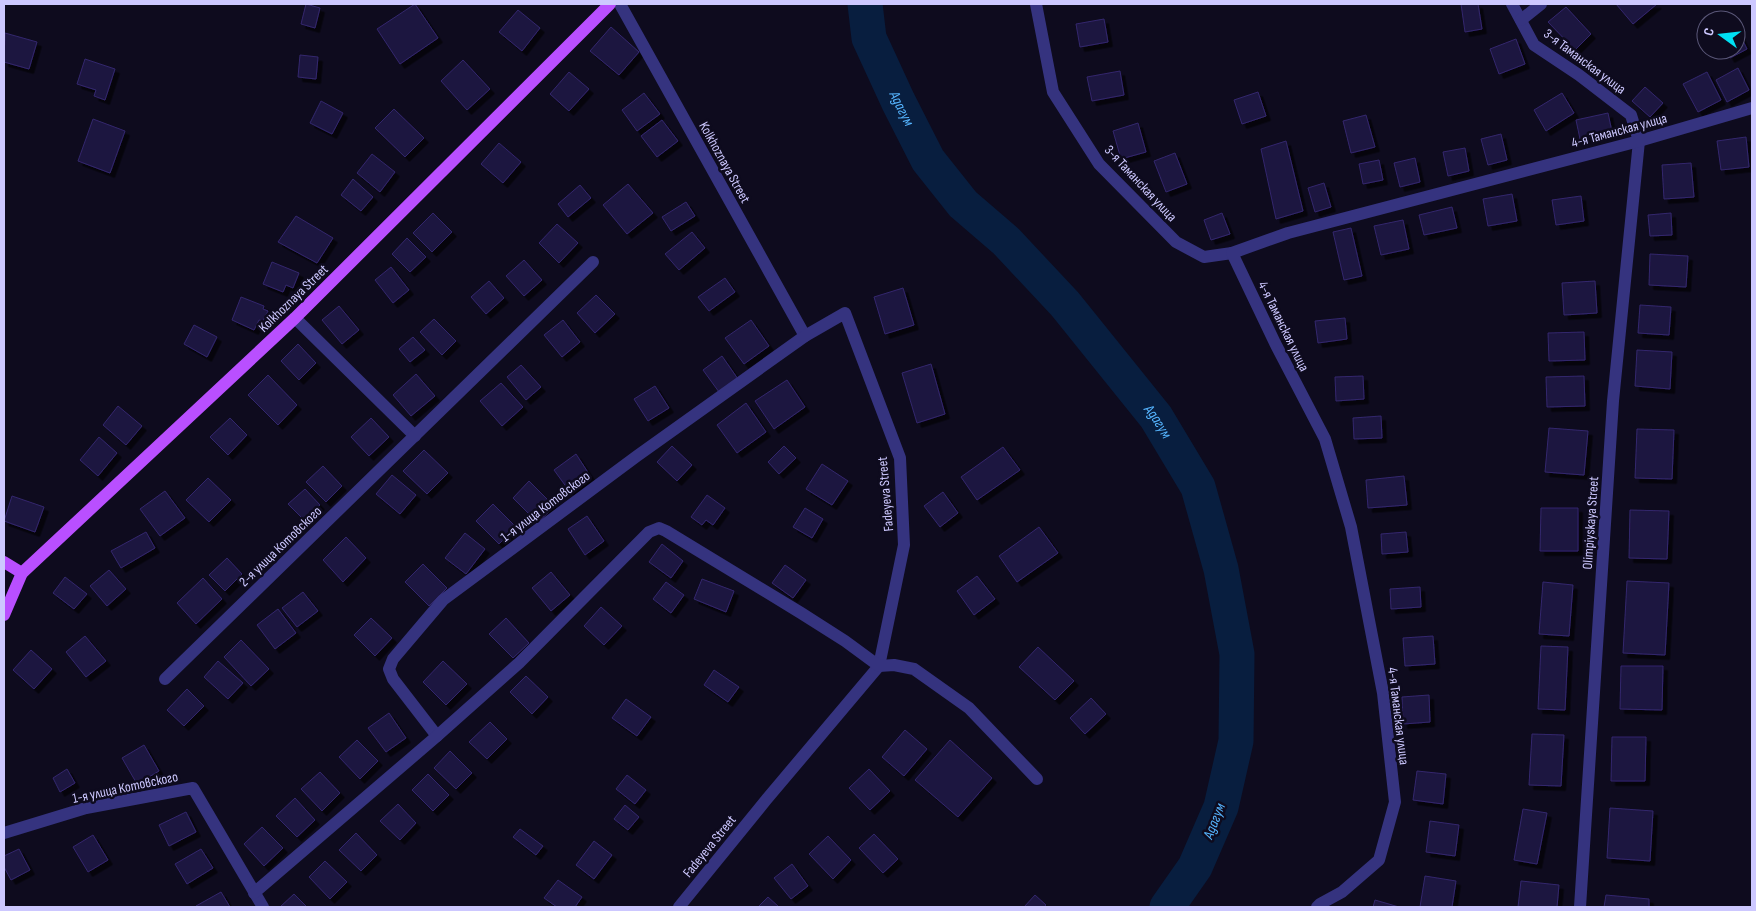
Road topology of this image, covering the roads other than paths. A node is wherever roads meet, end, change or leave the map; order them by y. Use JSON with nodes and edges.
{"nodes":[{"id":1,"x":610,"y":4,"type":"edge"},
{"id":2,"x":620,"y":4,"type":"edge"},
{"id":3,"x":1036,"y":4,"type":"edge"},
{"id":4,"x":1512,"y":4,"type":"edge"},
{"id":5,"x":1540,"y":4,"type":"edge"},
{"id":6,"x":1521,"y":20,"type":"junction"},
{"id":7,"x":1752,"y":108,"type":"edge"},
{"id":8,"x":1639,"y":141,"type":"junction"},
{"id":9,"x":1232,"y":253,"type":"junction"},
{"id":10,"x":592,"y":262,"type":"dead end"},
{"id":11,"x":295,"y":318,"type":"junction"},
{"id":12,"x":805,"y":336,"type":"junction"},
{"id":13,"x":415,"y":436,"type":"junction"},
{"id":14,"x":4,"y":562,"type":"edge"},
{"id":15,"x":22,"y":573,"type":"junction"},
{"id":16,"x":4,"y":615,"type":"edge"},
{"id":17,"x":879,"y":666,"type":"junction"},
{"id":18,"x":165,"y":679,"type":"dead end"},
{"id":19,"x":437,"y":736,"type":"junction"},
{"id":20,"x":1037,"y":779,"type":"dead end"},
{"id":21,"x":4,"y":832,"type":"edge"},
{"id":22,"x":254,"y":893,"type":"junction"},
{"id":23,"x":263,"y":907,"type":"edge"},
{"id":24,"x":679,"y":907,"type":"edge"},
{"id":25,"x":1317,"y":907,"type":"edge"},
{"id":26,"x":1580,"y":907,"type":"edge"}],
"edges":[{"from":1,"to":11,"type":"main road","name":"Kolkhoznaya Street"},
{"from":2,"to":12,"type":"street","name":"Kolkhoznaya Street"},
{"from":3,"to":9,"type":"street","name":"3-я Таманская улица"},
{"from":4,"to":6,"type":"street","name":"3-я Таманская улица"},
{"from":5,"to":6,"type":"street"},
{"from":6,"to":8,"type":"street","name":"3-я Таманская улица"},
{"from":7,"to":8,"type":"street","name":"4-я Таманская улица"},
{"from":8,"to":9,"type":"street","name":"4-я Таманская улица"},
{"from":8,"to":26,"type":"street","name":"Olimpiyskaya Street"},
{"from":9,"to":25,"type":"street","name":"4-я Таманская улица"},
{"from":10,"to":13,"type":"street","name":"2-я улица Котовского"},
{"from":11,"to":13,"type":"street"},
{"from":11,"to":15,"type":"main road","name":"Kolkhoznaya Street"},
{"from":12,"to":17,"type":"street","name":"Fadeyeva Street"},
{"from":12,"to":19,"type":"street","name":"1-я улица Котовского"},
{"from":13,"to":18,"type":"street","name":"2-я улица Котовского"},
{"from":14,"to":15,"type":"main road"},
{"from":15,"to":16,"type":"main road","name":"Kolkhoznaya Street"},
{"from":17,"to":19,"type":"street"},
{"from":17,"to":20,"type":"street"},
{"from":17,"to":24,"type":"street","name":"Fadeyeva Street"},
{"from":19,"to":22,"type":"street"},
{"from":21,"to":22,"type":"street","name":"1-я улица Котовского"},
{"from":22,"to":23,"type":"street","name":"1-я улица Котовского"}]}
